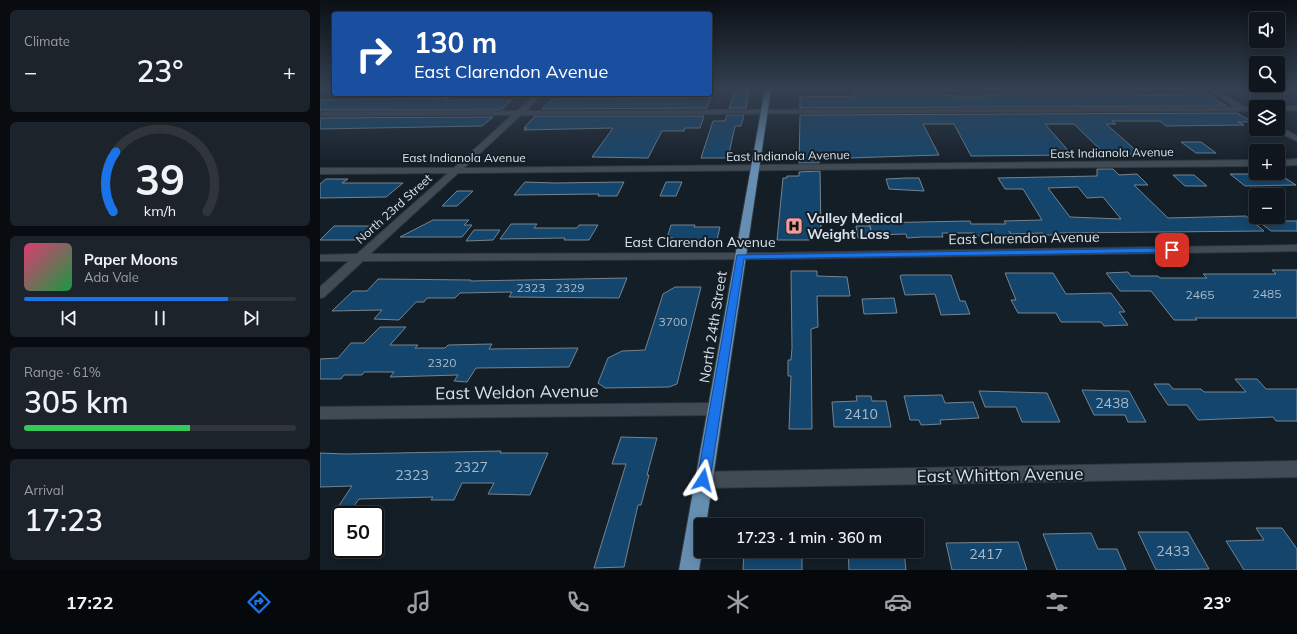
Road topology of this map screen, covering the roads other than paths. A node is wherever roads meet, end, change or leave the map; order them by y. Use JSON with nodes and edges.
{"nodes":[{"id":1,"x":516,"y":116,"type":"edge"},
{"id":2,"x":763,"y":116,"type":"edge"},
{"id":3,"x":1285,"y":132,"type":"edge"},
{"id":4,"x":1297,"y":139,"type":"edge"},
{"id":5,"x":1297,"y":162,"type":"edge"},
{"id":6,"x":1249,"y":163,"type":"edge"},
{"id":7,"x":1285,"y":163,"type":"edge"},
{"id":8,"x":755,"y":169,"type":"junction"},
{"id":9,"x":456,"y":170,"type":"junction"},
{"id":10,"x":320,"y":171,"type":"edge"},
{"id":11,"x":1297,"y":248,"type":"edge"},
{"id":12,"x":740,"y":256,"type":"junction"},
{"id":13,"x":320,"y":258,"type":"edge"},
{"id":14,"x":360,"y":258,"type":"junction"},
{"id":15,"x":320,"y":294,"type":"edge"},
{"id":16,"x":715,"y":409,"type":"junction"},
{"id":17,"x":320,"y":413,"type":"edge"},
{"id":18,"x":1297,"y":469,"type":"edge"},
{"id":19,"x":703,"y":480,"type":"junction"},
{"id":20,"x":689,"y":570,"type":"edge"}],
"edges":[{"from":1,"to":9,"type":"street","name":"North 23rd Street"},
{"from":2,"to":8,"type":"main road","name":"North 24th Street"},
{"from":3,"to":4,"type":"street"},
{"from":5,"to":7,"type":"street"},
{"from":6,"to":8,"type":"street","name":"East Indianola Avenue"},
{"from":8,"to":9,"type":"street","name":"East Indianola Avenue"},
{"from":8,"to":12,"type":"main road","name":"North 24th Street"},
{"from":9,"to":10,"type":"street","name":"East Indianola Avenue"},
{"from":9,"to":14,"type":"street","name":"North 23rd Street"},
{"from":11,"to":12,"type":"street","name":"East Clarendon Avenue"},
{"from":12,"to":14,"type":"street","name":"East Clarendon Avenue"},
{"from":12,"to":16,"type":"main road","name":"North 24th Street"},
{"from":13,"to":14,"type":"street","name":"East Clarendon Avenue"},
{"from":14,"to":15,"type":"street","name":"North 23rd Street"},
{"from":16,"to":17,"type":"street","name":"East Weldon Avenue"},
{"from":16,"to":19,"type":"main road","name":"North 24th Street"},
{"from":18,"to":19,"type":"street","name":"East Whitton Avenue"},
{"from":19,"to":20,"type":"main road","name":"North 24th Street"}]}
